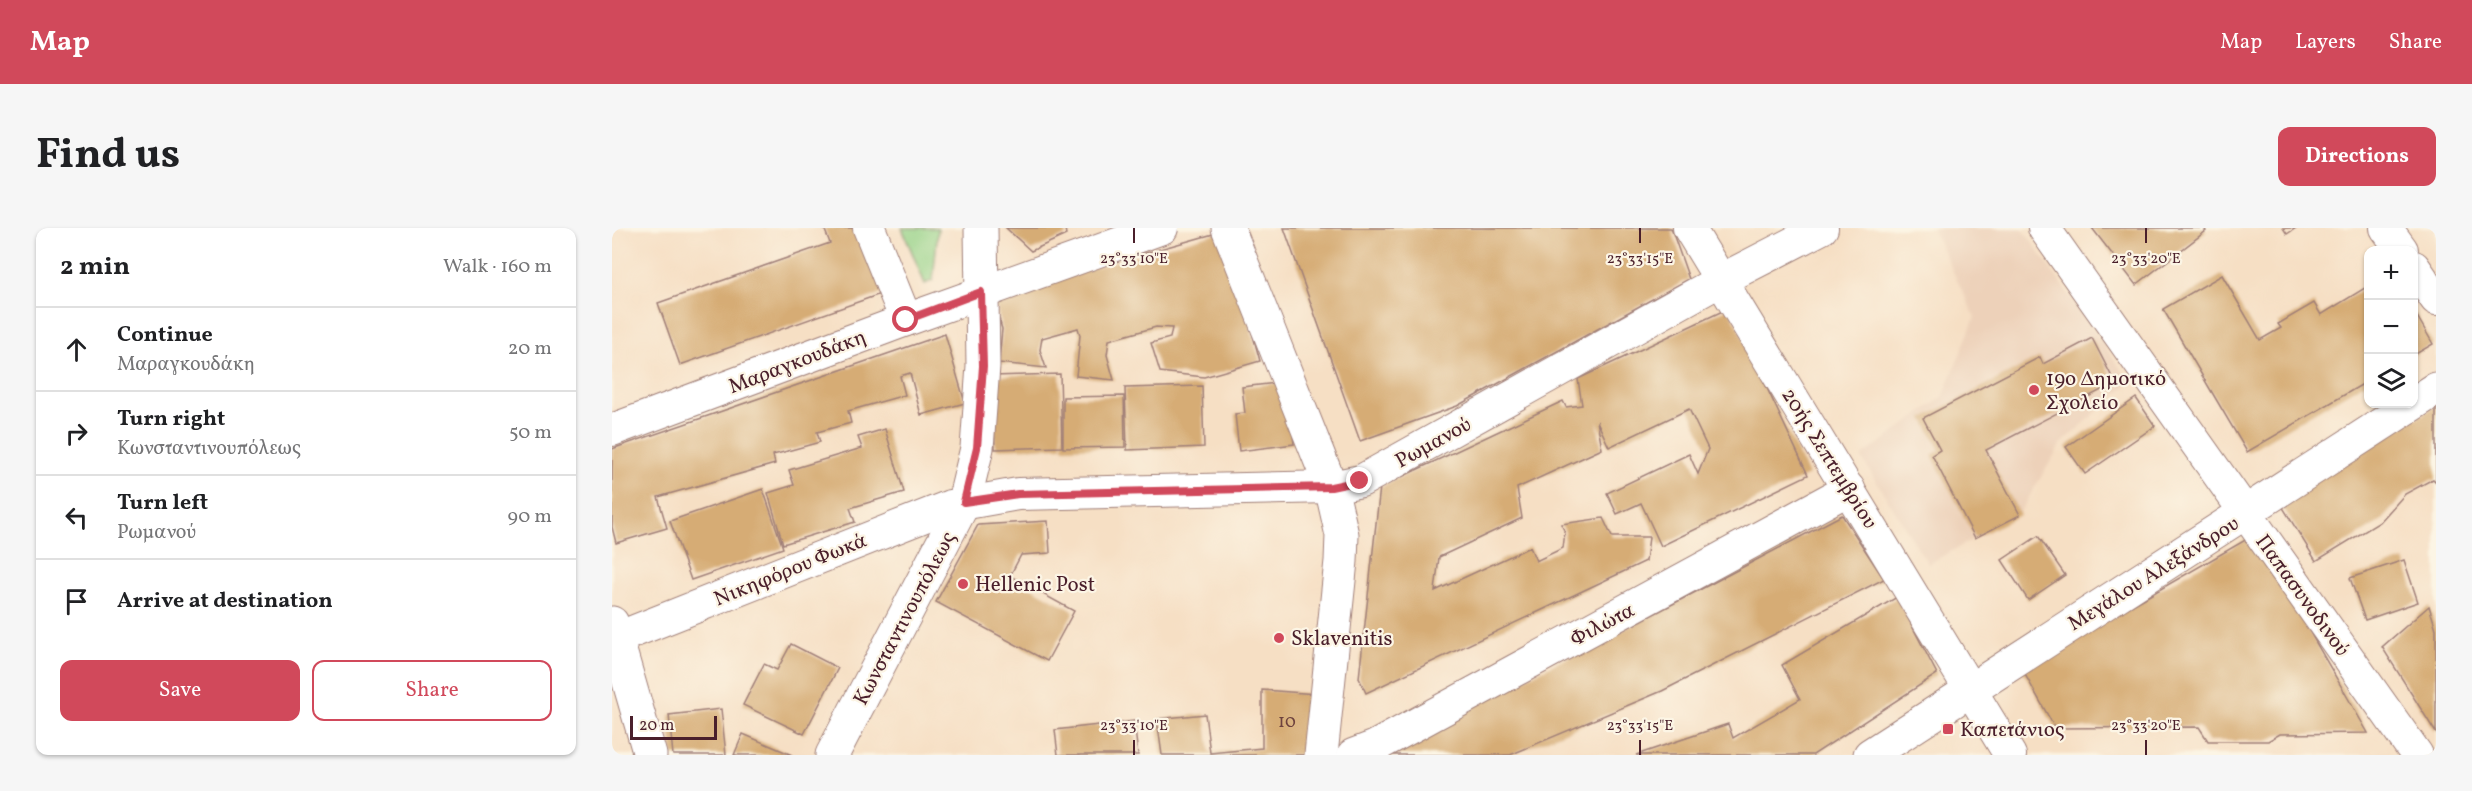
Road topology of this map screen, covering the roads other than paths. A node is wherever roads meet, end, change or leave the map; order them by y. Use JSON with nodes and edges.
{"nodes":[{"id":1,"x":869,"y":228,"type":"edge"},
{"id":2,"x":981,"y":228,"type":"edge"},
{"id":3,"x":1162,"y":228,"type":"edge"},
{"id":4,"x":1228,"y":228,"type":"edge"},
{"id":5,"x":1689,"y":228,"type":"edge"},
{"id":6,"x":1822,"y":228,"type":"edge"},
{"id":7,"x":2044,"y":228,"type":"edge"},
{"id":8,"x":2386,"y":228,"type":"edge"},
{"id":9,"x":2399,"y":246,"type":"edge"},
{"id":10,"x":2418,"y":273,"type":"edge"},
{"id":11,"x":1721,"y":280,"type":"junction"},
{"id":12,"x":981,"y":292,"type":"junction"},
{"id":13,"x":2436,"y":299,"type":"edge"},
{"id":14,"x":906,"y":320,"type":"junction"},
{"id":15,"x":2436,"y":389,"type":"edge"},
{"id":16,"x":612,"y":430,"type":"edge"},
{"id":17,"x":1331,"y":487,"type":"junction"},
{"id":18,"x":1849,"y":489,"type":"junction"},
{"id":19,"x":964,"y":502,"type":"junction"},
{"id":20,"x":2245,"y":514,"type":"junction"},
{"id":21,"x":614,"y":630,"type":"edge"},
{"id":22,"x":1971,"y":688,"type":"junction"},
{"id":23,"x":650,"y":755,"type":"edge"},
{"id":24,"x":832,"y":755,"type":"edge"},
{"id":25,"x":1321,"y":755,"type":"edge"},
{"id":26,"x":1353,"y":755,"type":"edge"},
{"id":27,"x":1870,"y":755,"type":"edge"},
{"id":28,"x":2010,"y":755,"type":"edge"},
{"id":29,"x":2417,"y":755,"type":"edge"}],
"edges":[{"from":1,"to":14,"type":"street"},
{"from":2,"to":12,"type":"main road","name":"Κωνσταντινουπόλεως"},
{"from":3,"to":12,"type":"street","name":"Μαραγκουδάκη"},
{"from":4,"to":17,"type":"main road"},
{"from":5,"to":11,"type":"street","name":"20ής Σεπτεμβρίου"},
{"from":6,"to":11,"type":"street","name":"Ρωμανού"},
{"from":7,"to":20,"type":"street","name":"Παπασυνοδινού"},
{"from":8,"to":9,"type":"street"},
{"from":10,"to":13,"type":"street"},
{"from":11,"to":17,"type":"street","name":"Ρωμανού"},
{"from":11,"to":18,"type":"street","name":"20ής Σεπτεμβρίου"},
{"from":12,"to":14,"type":"street","name":"Μαραγκουδάκη"},
{"from":12,"to":19,"type":"main road","name":"Κωνσταντινουπόλεως"},
{"from":14,"to":16,"type":"street","name":"Μαραγκουδάκη"},
{"from":15,"to":20,"type":"main road","name":"Μεγάλου Αλεξάνδρου"},
{"from":17,"to":19,"type":"street","name":"Ρωμανού"},
{"from":17,"to":25,"type":"main road"},
{"from":18,"to":22,"type":"street","name":"20ής Σεπτεμβρίου"},
{"from":18,"to":26,"type":"street","name":"Φιλώτα"},
{"from":19,"to":21,"type":"street","name":"Νικηφόρου Φωκά"},
{"from":19,"to":24,"type":"main road","name":"Κωνσταντινουπόλεως"},
{"from":20,"to":22,"type":"main road","name":"Μεγάλου Αλεξάνδρου"},
{"from":20,"to":29,"type":"street","name":"Παπασυνοδινού"},
{"from":21,"to":23,"type":"main road"},
{"from":22,"to":27,"type":"main road","name":"Μεγάλου Αλεξάνδρου"},
{"from":22,"to":28,"type":"street","name":"20ής Σεπτεμβρίου"}]}
